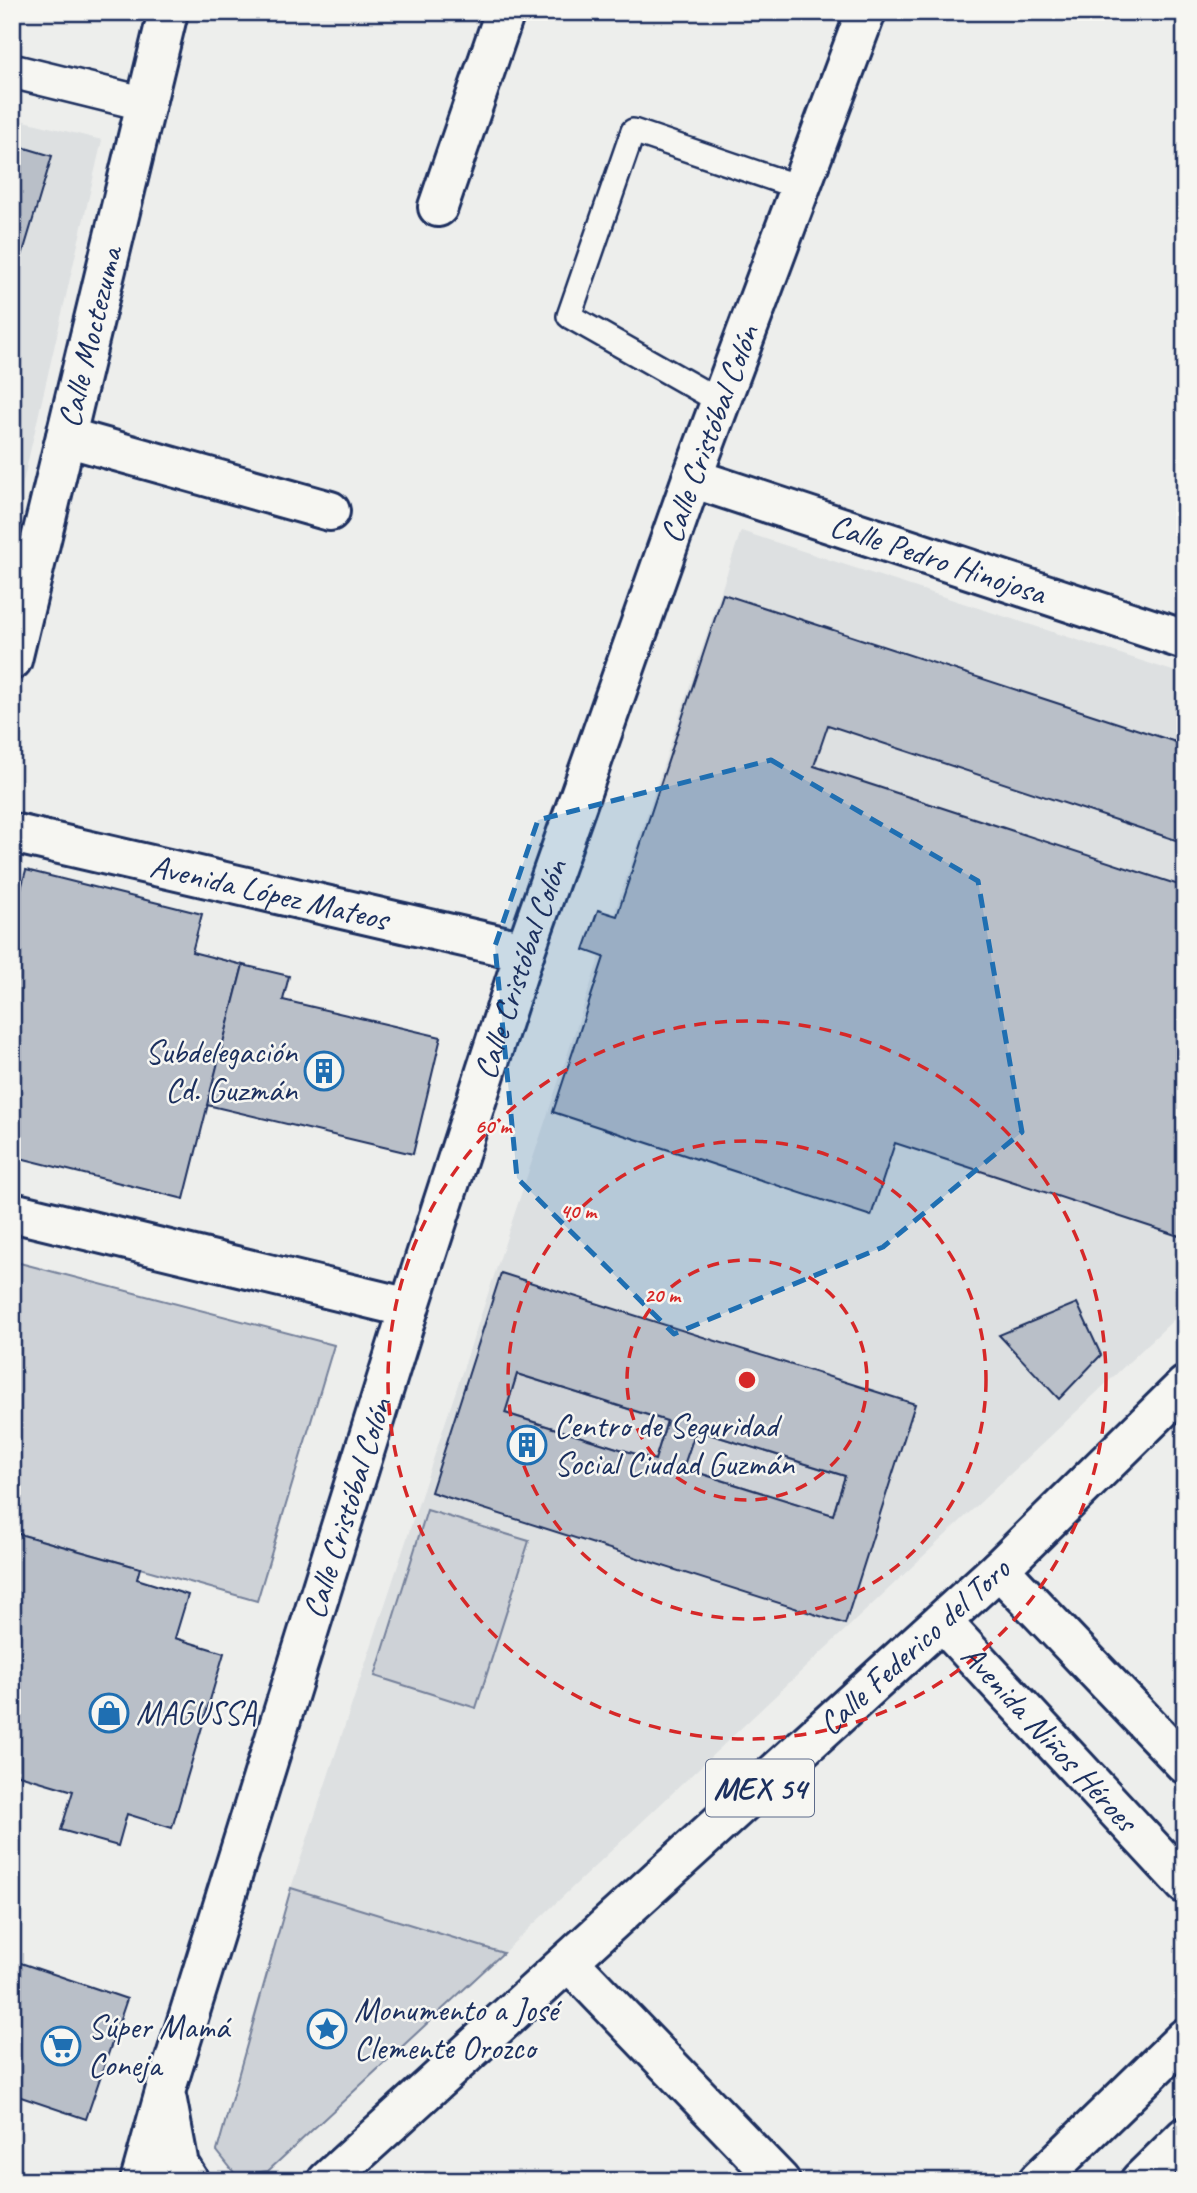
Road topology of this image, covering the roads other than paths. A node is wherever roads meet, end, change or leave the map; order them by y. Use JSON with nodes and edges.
{"nodes":[{"id":1,"x":168,"y":12,"type":"edge"},
{"id":2,"x":505,"y":12,"type":"edge"},
{"id":3,"x":866,"y":12,"type":"edge"},
{"id":4,"x":12,"y":71,"type":"edge"},
{"id":5,"x":146,"y":104,"type":"junction"},
{"id":6,"x":801,"y":188,"type":"junction"},
{"id":7,"x":438,"y":207,"type":"dead end"},
{"id":8,"x":721,"y":402,"type":"junction"},
{"id":9,"x":66,"y":437,"type":"junction"},
{"id":10,"x":692,"y":478,"type":"junction"},
{"id":11,"x":330,"y":511,"type":"dead end"},
{"id":12,"x":1185,"y":640,"type":"edge"},
{"id":13,"x":12,"y":660,"type":"edge"},
{"id":14,"x":12,"y":833,"type":"edge"},
{"id":15,"x":525,"y":951,"type":"junction"},
{"id":16,"x":12,"y":1212,"type":"edge"},
{"id":17,"x":409,"y":1308,"type":"junction"},
{"id":18,"x":1185,"y":1386,"type":"edge"},
{"id":19,"x":999,"y":1569,"type":"junction"},
{"id":20,"x":942,"y":1622,"type":"junction"},
{"id":21,"x":1185,"y":1764,"type":"edge"},
{"id":22,"x":1185,"y":1884,"type":"edge"},
{"id":23,"x":569,"y":1962,"type":"junction"},
{"id":24,"x":1185,"y":2038,"type":"edge"},
{"id":25,"x":165,"y":2092,"type":"junction"},
{"id":26,"x":1185,"y":2137,"type":"edge"},
{"id":27,"x":140,"y":2181,"type":"edge"},
{"id":28,"x":189,"y":2181,"type":"edge"},
{"id":29,"x":327,"y":2181,"type":"edge"},
{"id":30,"x":780,"y":2181,"type":"edge"},
{"id":31,"x":1038,"y":2181,"type":"edge"},
{"id":32,"x":1140,"y":2181,"type":"edge"}],
"edges":[{"from":1,"to":5,"type":"street","name":"Calle Moctezuma"},
{"from":2,"to":7,"type":"street"},
{"from":3,"to":6,"type":"street","name":"Calle Cristóbal Colón"},
{"from":4,"to":5,"type":"street"},
{"from":5,"to":9,"type":"street","name":"Calle Moctezuma"},
{"from":6,"to":8,"type":"street","name":"Calle Cristóbal Colón"},
{"from":6,"to":8,"type":"lane"},
{"from":8,"to":10,"type":"street","name":"Calle Cristóbal Colón"},
{"from":9,"to":11,"type":"street"},
{"from":9,"to":13,"type":"street","name":"Calle Moctezuma"},
{"from":10,"to":12,"type":"street","name":"Calle Pedro Hinojosa"},
{"from":10,"to":15,"type":"street","name":"Calle Cristóbal Colón"},
{"from":14,"to":15,"type":"street","name":"Avenida López Mateos"},
{"from":15,"to":17,"type":"street","name":"Calle Cristóbal Colón"},
{"from":16,"to":17,"type":"street"},
{"from":17,"to":25,"type":"street","name":"Calle Cristóbal Colón"},
{"from":18,"to":19,"type":"street","name":"Calle Federico del Toro","number":"MEX 54"},
{"from":19,"to":20,"type":"street","name":"Calle Federico del Toro","number":"MEX 54"},
{"from":19,"to":21,"type":"street"},
{"from":20,"to":22,"type":"street","name":"Avenida Niños Héroes"},
{"from":20,"to":23,"type":"street","name":"Calle Federico del Toro","number":"MEX 54"},
{"from":23,"to":29,"type":"street","name":"Calle Federico del Toro","number":"MEX 54"},
{"from":23,"to":30,"type":"street"},
{"from":24,"to":31,"type":"street"},
{"from":25,"to":27,"type":"street","name":"Calle Cristóbal Colón"},
{"from":25,"to":28,"type":"street"},
{"from":26,"to":32,"type":"street"}]}
